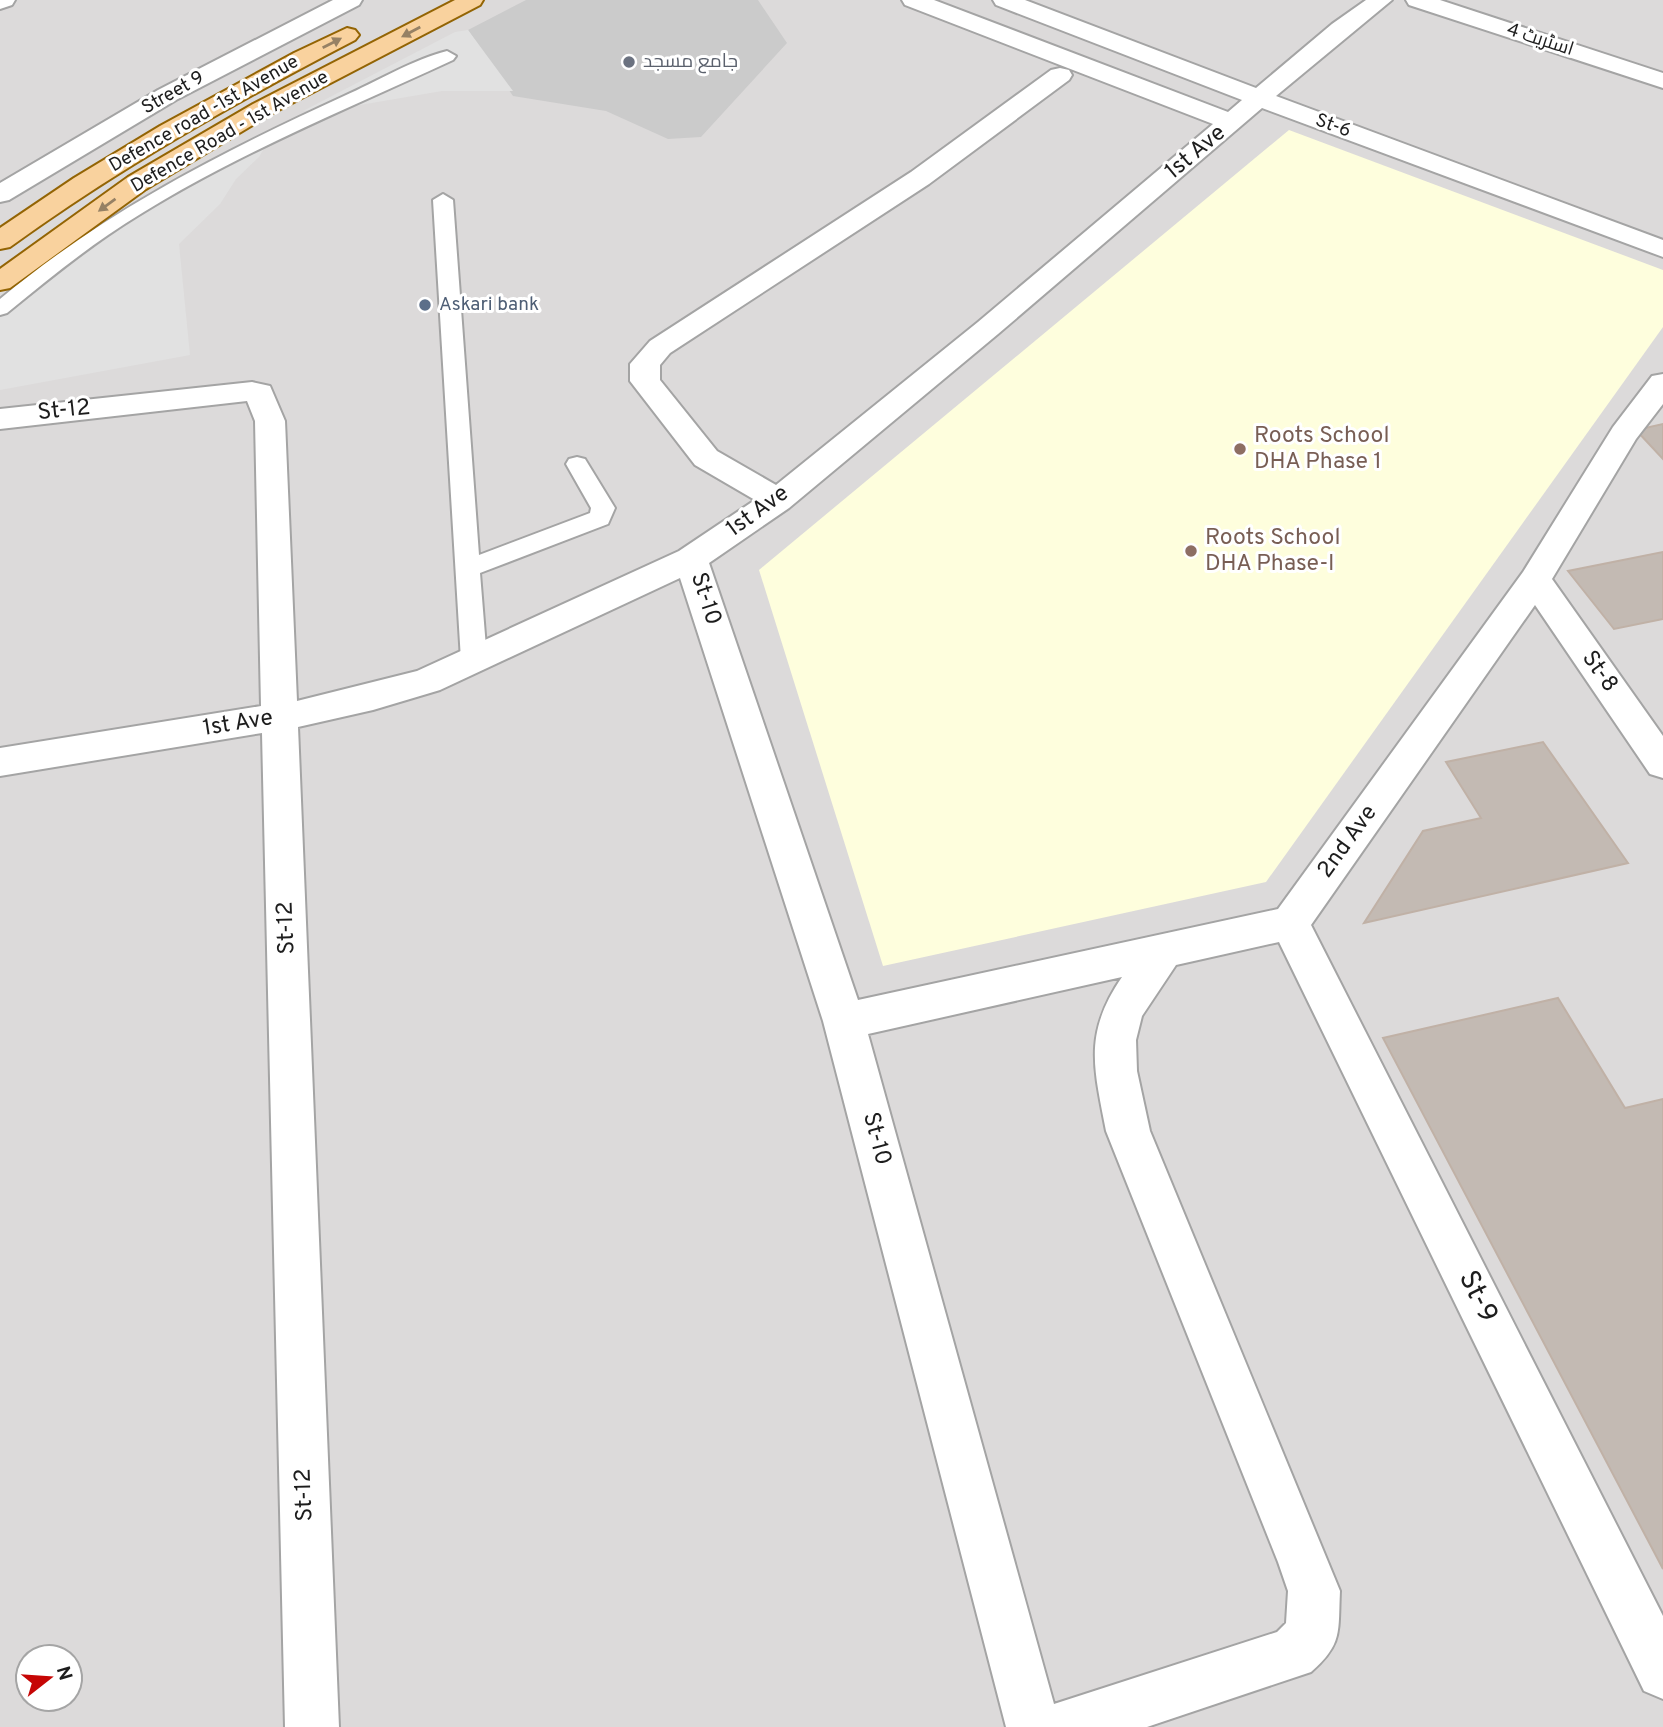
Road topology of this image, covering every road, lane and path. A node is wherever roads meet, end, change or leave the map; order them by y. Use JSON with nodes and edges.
{"nodes":[{"id":1,"x":351,"y":0,"type":"edge"},
{"id":2,"x":472,"y":0,"type":"edge"},
{"id":3,"x":913,"y":0,"type":"edge"},
{"id":4,"x":1004,"y":0,"type":"edge"},
{"id":5,"x":1381,"y":0,"type":"edge"},
{"id":6,"x":1417,"y":0,"type":"edge"},
{"id":7,"x":369,"y":24,"type":"dead end"},
{"id":8,"x":447,"y":56,"type":"dead end"},
{"id":9,"x":1060,"y":75,"type":"dead end"},
{"id":10,"x":1663,"y":81,"type":"edge"},
{"id":11,"x":1259,"y":99,"type":"junction"},
{"id":12,"x":262,"y":109,"type":"junction"},
{"id":13,"x":1232,"y":121,"type":"junction"},
{"id":14,"x":302,"y":124,"type":"junction"},
{"id":15,"x":0,"y":194,"type":"edge"},
{"id":16,"x":443,"y":200,"type":"dead end"},
{"id":17,"x":6,"y":229,"type":"edge"},
{"id":18,"x":1663,"y":249,"type":"edge"},
{"id":19,"x":0,"y":282,"type":"edge"},
{"id":20,"x":0,"y":309,"type":"edge"},
{"id":21,"x":1663,"y":383,"type":"edge"},
{"id":22,"x":0,"y":418,"type":"edge"},
{"id":23,"x":577,"y":464,"type":"dead end"},
{"id":24,"x":778,"y":500,"type":"junction"},
{"id":25,"x":691,"y":559,"type":"junction"},
{"id":26,"x":468,"y":568,"type":"junction"},
{"id":27,"x":1535,"y":580,"type":"junction"},
{"id":28,"x":474,"y":660,"type":"junction"},
{"id":29,"x":280,"y":717,"type":"junction"},
{"id":30,"x":0,"y":762,"type":"edge"},
{"id":31,"x":1663,"y":764,"type":"edge"},
{"id":32,"x":1290,"y":923,"type":"junction"},
{"id":33,"x":1163,"y":951,"type":"junction"},
{"id":34,"x":844,"y":1021,"type":"junction"},
{"id":35,"x":1663,"y":1672,"type":"edge"},
{"id":36,"x":312,"y":1727,"type":"edge"},
{"id":37,"x":1032,"y":1727,"type":"edge"},
{"id":38,"x":1064,"y":1727,"type":"edge"}],
"edges":[{"from":1,"to":15,"type":"street","name":"Street 9"},
{"from":2,"to":12,"type":"main road","name":"Defence Road - 1st Avenue","one_way":true},
{"from":3,"to":13,"type":"street"},
{"from":4,"to":11,"type":"street","name":"St-6"},
{"from":5,"to":11,"type":"street","name":"1st Ave"},
{"from":6,"to":10,"type":"street","name":"اسٹریٹ 4"},
{"from":17,"to":7,"type":"main road","name":"Defence road -1st Avenue","one_way":true},
{"from":8,"to":14,"type":"lane"},
{"from":9,"to":24,"type":"street"},
{"from":11,"to":13,"type":"street","name":"1st Ave"},
{"from":11,"to":18,"type":"street","name":"St-6"},
{"from":12,"to":14,"type":"lane"},
{"from":12,"to":19,"type":"main road","name":"Defence Road - 1st Avenue","one_way":true},
{"from":13,"to":24,"type":"street","name":"1st Ave"},
{"from":14,"to":20,"type":"lane"},
{"from":16,"to":26,"type":"lane"},
{"from":21,"to":27,"type":"street","name":"2nd Ave"},
{"from":22,"to":29,"type":"street","name":"St-12"},
{"from":23,"to":26,"type":"lane"},
{"from":24,"to":25,"type":"street","name":"1st Ave"},
{"from":25,"to":28,"type":"street","name":"1st Ave"},
{"from":25,"to":34,"type":"street","name":"St-10"},
{"from":26,"to":28,"type":"lane"},
{"from":27,"to":31,"type":"street","name":"St-8"},
{"from":27,"to":32,"type":"street","name":"2nd Ave"},
{"from":28,"to":29,"type":"street","name":"1st Ave"},
{"from":29,"to":30,"type":"street","name":"1st Ave"},
{"from":29,"to":36,"type":"street","name":"St-12"},
{"from":32,"to":33,"type":"street"},
{"from":32,"to":35,"type":"street","name":"St-9"},
{"from":33,"to":34,"type":"street"},
{"from":33,"to":38,"type":"street"},
{"from":34,"to":37,"type":"street","name":"St-10"}]}
